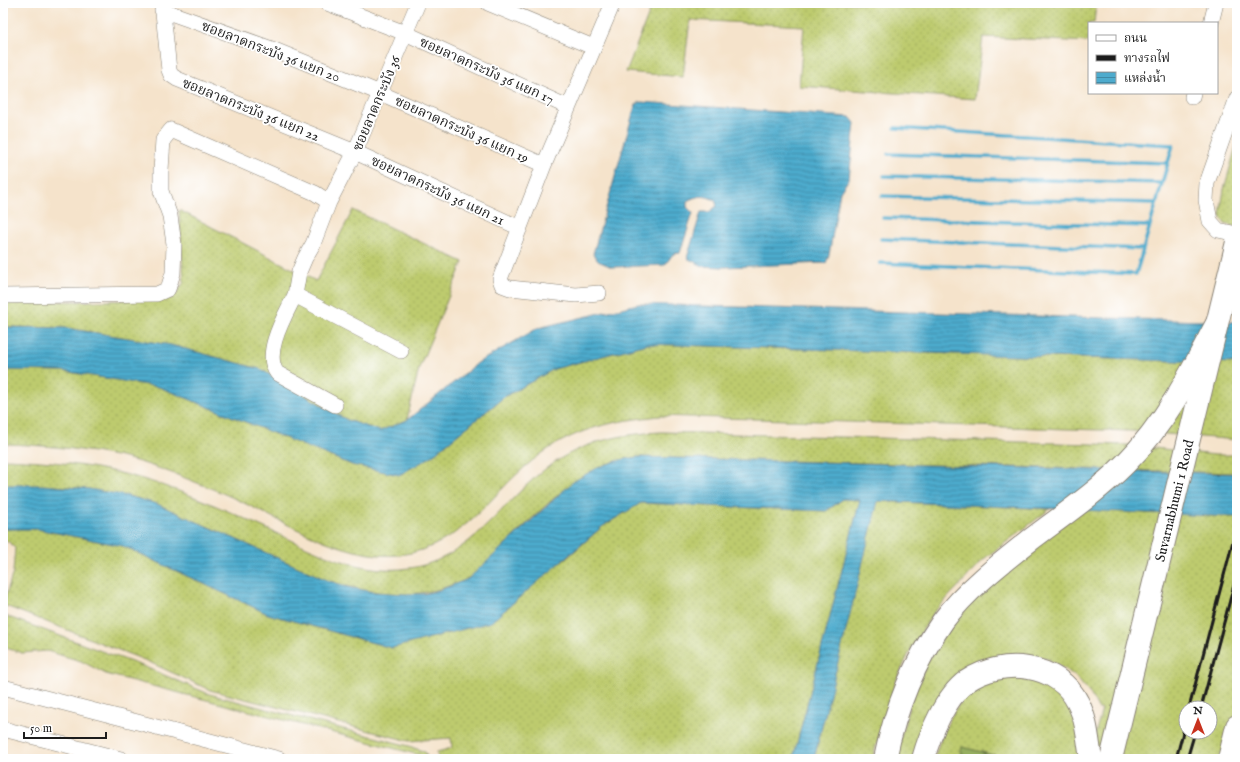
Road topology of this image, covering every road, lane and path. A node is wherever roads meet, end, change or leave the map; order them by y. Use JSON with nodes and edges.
{"nodes":[{"id":1,"x":327,"y":3,"type":"edge"},
{"id":2,"x":418,"y":3,"type":"edge"},
{"id":3,"x":488,"y":3,"type":"edge"},
{"id":4,"x":613,"y":3,"type":"edge"},
{"id":5,"x":1216,"y":3,"type":"edge"},
{"id":6,"x":162,"y":7,"type":"edge"},
{"id":7,"x":1211,"y":22,"type":"edge"},
{"id":8,"x":405,"y":33,"type":"junction"},
{"id":9,"x":593,"y":47,"type":"junction"},
{"id":10,"x":380,"y":93,"type":"junction"},
{"id":11,"x":1237,"y":98,"type":"edge"},
{"id":12,"x":568,"y":107,"type":"junction"},
{"id":13,"x":356,"y":152,"type":"junction"},
{"id":14,"x":544,"y":165,"type":"junction"},
{"id":15,"x":329,"y":202,"type":"junction"},
{"id":16,"x":520,"y":228,"type":"junction"},
{"id":17,"x":1237,"y":234,"type":"edge"},
{"id":18,"x":1237,"y":242,"type":"edge"},
{"id":19,"x":599,"y":293,"type":"dead end"},
{"id":20,"x":296,"y":295,"type":"junction"},
{"id":21,"x":3,"y":296,"type":"edge"},
{"id":22,"x":1217,"y":323,"type":"junction"},
{"id":23,"x":401,"y":351,"type":"dead end"},
{"id":24,"x":335,"y":405,"type":"dead end"},
{"id":25,"x":3,"y":687,"type":"edge"},
{"id":26,"x":1237,"y":726,"type":"edge"},
{"id":27,"x":3,"y":729,"type":"edge"},
{"id":28,"x":121,"y":759,"type":"edge"},
{"id":29,"x":279,"y":759,"type":"edge"},
{"id":30,"x":885,"y":759,"type":"edge"},
{"id":31,"x":923,"y":759,"type":"edge"},
{"id":32,"x":1091,"y":759,"type":"edge"},
{"id":33,"x":1111,"y":759,"type":"edge"},
{"id":34,"x":1229,"y":759,"type":"edge"}],
"edges":[{"from":1,"to":8,"type":"street","name":"ซอยลาดกระบัง 36 แยก 17"},
{"from":2,"to":8,"type":"street","name":"ซอยลาดกระบัง 36"},
{"from":3,"to":9,"type":"street"},
{"from":4,"to":9,"type":"street"},
{"from":5,"to":7,"type":"street"},
{"from":6,"to":10,"type":"street","name":"ซอยลาดกระบัง 36 แยก 20"},
{"from":6,"to":13,"type":"street","name":"ซอยลาดกระบัง 36 แยก 22"},
{"from":8,"to":10,"type":"street","name":"ซอยลาดกระบัง 36"},
{"from":8,"to":12,"type":"street","name":"ซอยลาดกระบัง 36 แยก 17"},
{"from":9,"to":12,"type":"street"},
{"from":10,"to":13,"type":"street","name":"ซอยลาดกระบัง 36"},
{"from":10,"to":14,"type":"street","name":"ซอยลาดกระบัง 36 แยก 19"},
{"from":11,"to":17,"type":"street"},
{"from":12,"to":14,"type":"street"},
{"from":13,"to":15,"type":"street","name":"ซอยลาดกระบัง 36"},
{"from":13,"to":16,"type":"street","name":"ซอยลาดกระบัง 36 แยก 21"},
{"from":14,"to":16,"type":"street"},
{"from":15,"to":20,"type":"street","name":"ซอยลาดกระบัง 36"},
{"from":15,"to":21,"type":"street"},
{"from":16,"to":19,"type":"street"},
{"from":18,"to":22,"type":"highway","name":"Suvarnabhumi 1 Road"},
{"from":20,"to":23,"type":"street"},
{"from":20,"to":24,"type":"street","name":"ซอยลาดกระบัง 36"},
{"from":22,"to":30,"type":"highway"},
{"from":22,"to":33,"type":"highway","name":"Suvarnabhumi 1 Road"},
{"from":25,"to":29,"type":"street"},
{"from":26,"to":34,"type":"highway"},
{"from":27,"to":28,"type":"street"},
{"from":31,"to":32,"type":"highway"}]}
